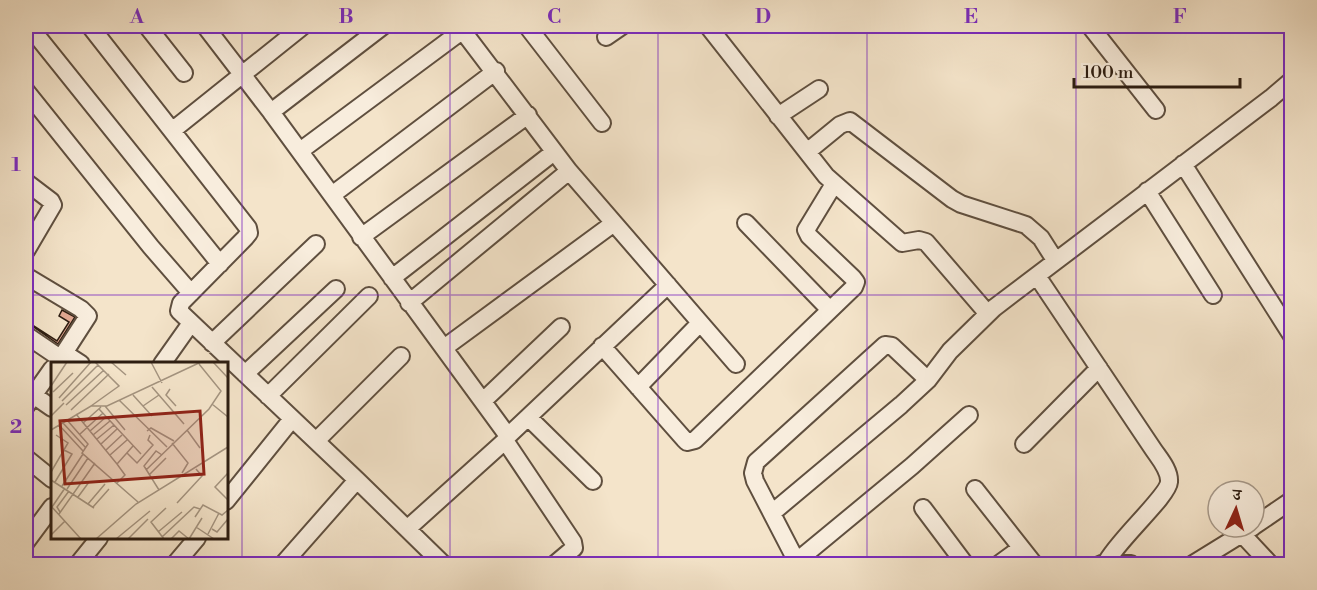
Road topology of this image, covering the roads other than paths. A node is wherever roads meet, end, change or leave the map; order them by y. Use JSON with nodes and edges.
{"nodes":[{"id":1,"x":29,"y":26,"type":"edge"},
{"id":2,"x":90,"y":26,"type":"edge"},
{"id":3,"x":147,"y":26,"type":"edge"},
{"id":4,"x":303,"y":26,"type":"edge"},
{"id":5,"x":383,"y":26,"type":"edge"},
{"id":6,"x":527,"y":26,"type":"edge"},
{"id":7,"x":622,"y":26,"type":"edge"},
{"id":8,"x":708,"y":26,"type":"edge"},
{"id":9,"x":1089,"y":26,"type":"edge"},
{"id":10,"x":212,"y":28,"type":"edge"},
{"id":11,"x":461,"y":28,"type":"edge"},
{"id":12,"x":606,"y":37,"type":"dead end"},
{"id":13,"x":496,"y":71,"type":"junction"},
{"id":14,"x":184,"y":73,"type":"dead end"},
{"id":15,"x":242,"y":74,"type":"junction"},
{"id":16,"x":1292,"y":80,"type":"edge"},
{"id":17,"x":819,"y":89,"type":"dead end"},
{"id":18,"x":26,"y":91,"type":"edge"},
{"id":19,"x":1156,"y":110,"type":"dead end"},
{"id":20,"x":271,"y":112,"type":"junction"},
{"id":21,"x":528,"y":115,"type":"junction"},
{"id":22,"x":778,"y":116,"type":"junction"},
{"id":23,"x":602,"y":123,"type":"dead end"},
{"id":24,"x":173,"y":130,"type":"junction"},
{"id":25,"x":300,"y":151,"type":"junction"},
{"id":26,"x":554,"y":152,"type":"junction"},
{"id":27,"x":807,"y":152,"type":"junction"},
{"id":28,"x":1183,"y":164,"type":"junction"},
{"id":29,"x":569,"y":171,"type":"junction"},
{"id":30,"x":26,"y":183,"type":"edge"},
{"id":31,"x":834,"y":184,"type":"junction"},
{"id":32,"x":1147,"y":191,"type":"junction"},
{"id":33,"x":332,"y":195,"type":"junction"},
{"id":34,"x":614,"y":223,"type":"junction"},
{"id":35,"x":746,"y":223,"type":"dead end"},
{"id":36,"x":31,"y":231,"type":"edge"},
{"id":37,"x":361,"y":237,"type":"junction"},
{"id":38,"x":316,"y":244,"type":"dead end"},
{"id":39,"x":26,"y":251,"type":"edge"},
{"id":40,"x":1055,"y":260,"type":"junction"},
{"id":41,"x":220,"y":264,"type":"junction"},
{"id":42,"x":26,"y":276,"type":"edge"},
{"id":43,"x":1037,"y":276,"type":"junction"},
{"id":44,"x":392,"y":278,"type":"junction"},
{"id":45,"x":668,"y":285,"type":"junction"},
{"id":46,"x":336,"y":289,"type":"dead end"},
{"id":47,"x":191,"y":293,"type":"junction"},
{"id":48,"x":1214,"y":295,"type":"dead end"},
{"id":49,"x":369,"y":296,"type":"dead end"},
{"id":50,"x":410,"y":303,"type":"junction"},
{"id":51,"x":830,"y":310,"type":"junction"},
{"id":52,"x":988,"y":314,"type":"junction"},
{"id":53,"x":190,"y":323,"type":"junction"},
{"id":54,"x":700,"y":323,"type":"junction"},
{"id":55,"x":561,"y":327,"type":"dead end"},
{"id":56,"x":26,"y":335,"type":"edge"},
{"id":57,"x":1292,"y":336,"type":"edge"},
{"id":58,"x":212,"y":343,"type":"junction"},
{"id":59,"x":602,"y":346,"type":"junction"},
{"id":60,"x":444,"y":348,"type":"junction"},
{"id":61,"x":401,"y":357,"type":"dead end"},
{"id":62,"x":58,"y":361,"type":"edge"},
{"id":63,"x":163,"y":362,"type":"edge"},
{"id":64,"x":736,"y":364,"type":"dead end"},
{"id":65,"x":1099,"y":368,"type":"junction"},
{"id":66,"x":51,"y":369,"type":"edge"},
{"id":67,"x":235,"y":369,"type":"edge"},
{"id":68,"x":928,"y":380,"type":"junction"},
{"id":69,"x":638,"y":387,"type":"junction"},
{"id":70,"x":28,"y":396,"type":"edge"},
{"id":71,"x":268,"y":396,"type":"junction"},
{"id":72,"x":483,"y":401,"type":"junction"},
{"id":73,"x":51,"y":408,"type":"edge"},
{"id":74,"x":969,"y":415,"type":"dead end"},
{"id":75,"x":528,"y":417,"type":"junction"},
{"id":76,"x":292,"y":419,"type":"junction"},
{"id":77,"x":507,"y":438,"type":"junction"},
{"id":78,"x":316,"y":441,"type":"junction"},
{"id":79,"x":1024,"y":444,"type":"dead end"},
{"id":80,"x":26,"y":458,"type":"edge"},
{"id":81,"x":51,"y":477,"type":"edge"},
{"id":82,"x":357,"y":480,"type":"junction"},
{"id":83,"x":593,"y":481,"type":"dead end"},
{"id":84,"x":975,"y":489,"type":"dead end"},
{"id":85,"x":228,"y":499,"type":"edge"},
{"id":86,"x":1292,"y":500,"type":"edge"},
{"id":87,"x":51,"y":508,"type":"edge"},
{"id":88,"x":923,"y":508,"type":"dead end"},
{"id":89,"x":772,"y":513,"type":"junction"},
{"id":90,"x":1266,"y":518,"type":"edge"},
{"id":91,"x":407,"y":529,"type":"junction"},
{"id":92,"x":29,"y":532,"type":"edge"},
{"id":93,"x":97,"y":539,"type":"edge"},
{"id":94,"x":195,"y":539,"type":"edge"},
{"id":95,"x":1234,"y":539,"type":"edge"},
{"id":96,"x":1256,"y":539,"type":"edge"},
{"id":97,"x":1021,"y":548,"type":"junction"},
{"id":98,"x":797,"y":563,"type":"edge"},
{"id":99,"x":78,"y":564,"type":"edge"},
{"id":100,"x":175,"y":564,"type":"edge"},
{"id":101,"x":283,"y":564,"type":"edge"},
{"id":102,"x":443,"y":564,"type":"edge"},
{"id":103,"x":555,"y":564,"type":"edge"},
{"id":104,"x":965,"y":564,"type":"edge"},
{"id":105,"x":999,"y":564,"type":"edge"},
{"id":106,"x":1034,"y":564,"type":"edge"},
{"id":107,"x":1104,"y":564,"type":"edge"},
{"id":108,"x":1131,"y":564,"type":"edge"},
{"id":109,"x":1193,"y":564,"type":"edge"},
{"id":110,"x":1270,"y":564,"type":"edge"}],
"edges":[{"from":1,"to":41,"type":"street"},
{"from":2,"to":24,"type":"street"},
{"from":3,"to":14,"type":"street"},
{"from":4,"to":15,"type":"street"},
{"from":5,"to":20,"type":"street"},
{"from":6,"to":23,"type":"street"},
{"from":7,"to":12,"type":"street"},
{"from":8,"to":22,"type":"street"},
{"from":9,"to":19,"type":"street"},
{"from":10,"to":15,"type":"street"},
{"from":11,"to":13,"type":"street"},
{"from":11,"to":25,"type":"street"},
{"from":13,"to":21,"type":"street"},
{"from":13,"to":33,"type":"street"},
{"from":15,"to":20,"type":"street"},
{"from":15,"to":24,"type":"street"},
{"from":16,"to":28,"type":"street"},
{"from":17,"to":22,"type":"street"},
{"from":18,"to":47,"type":"street"},
{"from":20,"to":25,"type":"street"},
{"from":21,"to":26,"type":"street"},
{"from":21,"to":37,"type":"street"},
{"from":22,"to":27,"type":"street"},
{"from":24,"to":41,"type":"street"},
{"from":25,"to":33,"type":"street"},
{"from":26,"to":29,"type":"street"},
{"from":26,"to":44,"type":"street"},
{"from":27,"to":31,"type":"street"},
{"from":27,"to":40,"type":"street"},
{"from":28,"to":32,"type":"street"},
{"from":28,"to":57,"type":"street"},
{"from":29,"to":34,"type":"street"},
{"from":29,"to":50,"type":"street"},
{"from":30,"to":36,"type":"street"},
{"from":31,"to":51,"type":"street"},
{"from":31,"to":52,"type":"street"},
{"from":32,"to":40,"type":"street"},
{"from":32,"to":48,"type":"street"},
{"from":33,"to":37,"type":"street"},
{"from":34,"to":45,"type":"street"},
{"from":34,"to":60,"type":"street"},
{"from":35,"to":51,"type":"street"},
{"from":36,"to":39,"type":"street"},
{"from":37,"to":44,"type":"street"},
{"from":38,"to":58,"type":"street"},
{"from":40,"to":43,"type":"street"},
{"from":41,"to":47,"type":"street"},
{"from":42,"to":62,"type":"street"},
{"from":43,"to":52,"type":"street"},
{"from":43,"to":65,"type":"street"},
{"from":44,"to":50,"type":"street"},
{"from":45,"to":54,"type":"street"},
{"from":45,"to":59,"type":"street"},
{"from":46,"to":67,"type":"street"},
{"from":47,"to":53,"type":"street"},
{"from":49,"to":71,"type":"street"},
{"from":50,"to":60,"type":"street"},
{"from":51,"to":69,"type":"street"},
{"from":52,"to":68,"type":"street"},
{"from":53,"to":58,"type":"street"},
{"from":53,"to":63,"type":"street"},
{"from":54,"to":64,"type":"street"},
{"from":54,"to":69,"type":"street"},
{"from":55,"to":72,"type":"street"},
{"from":56,"to":62,"type":"street"},
{"from":58,"to":67,"type":"street"},
{"from":59,"to":69,"type":"street"},
{"from":59,"to":75,"type":"street"},
{"from":60,"to":72,"type":"street"},
{"from":61,"to":78,"type":"street"},
{"from":65,"to":79,"type":"street"},
{"from":65,"to":107,"type":"street"},
{"from":66,"to":70,"type":"street"},
{"from":67,"to":71,"type":"street"},
{"from":68,"to":89,"type":"street"},
{"from":68,"to":89,"type":"street"},
{"from":70,"to":73,"type":"street"},
{"from":71,"to":76,"type":"street"},
{"from":72,"to":77,"type":"street"},
{"from":74,"to":98,"type":"street"},
{"from":75,"to":77,"type":"street"},
{"from":75,"to":83,"type":"street"},
{"from":76,"to":78,"type":"street"},
{"from":76,"to":85,"type":"street"},
{"from":77,"to":91,"type":"street"},
{"from":77,"to":103,"type":"street"},
{"from":78,"to":82,"type":"street"},
{"from":80,"to":81,"type":"street"},
{"from":82,"to":91,"type":"street"},
{"from":82,"to":101,"type":"street"},
{"from":84,"to":97,"type":"street"},
{"from":86,"to":90,"type":"street"},
{"from":87,"to":92,"type":"street"},
{"from":88,"to":104,"type":"street"},
{"from":89,"to":98,"type":"street"},
{"from":91,"to":102,"type":"street"},
{"from":93,"to":99,"type":"street"},
{"from":94,"to":100,"type":"street"},
{"from":95,"to":109,"type":"street"},
{"from":96,"to":110,"type":"street"},
{"from":97,"to":105,"type":"street"},
{"from":97,"to":106,"type":"street"},
{"from":107,"to":108,"type":"street"}]}
